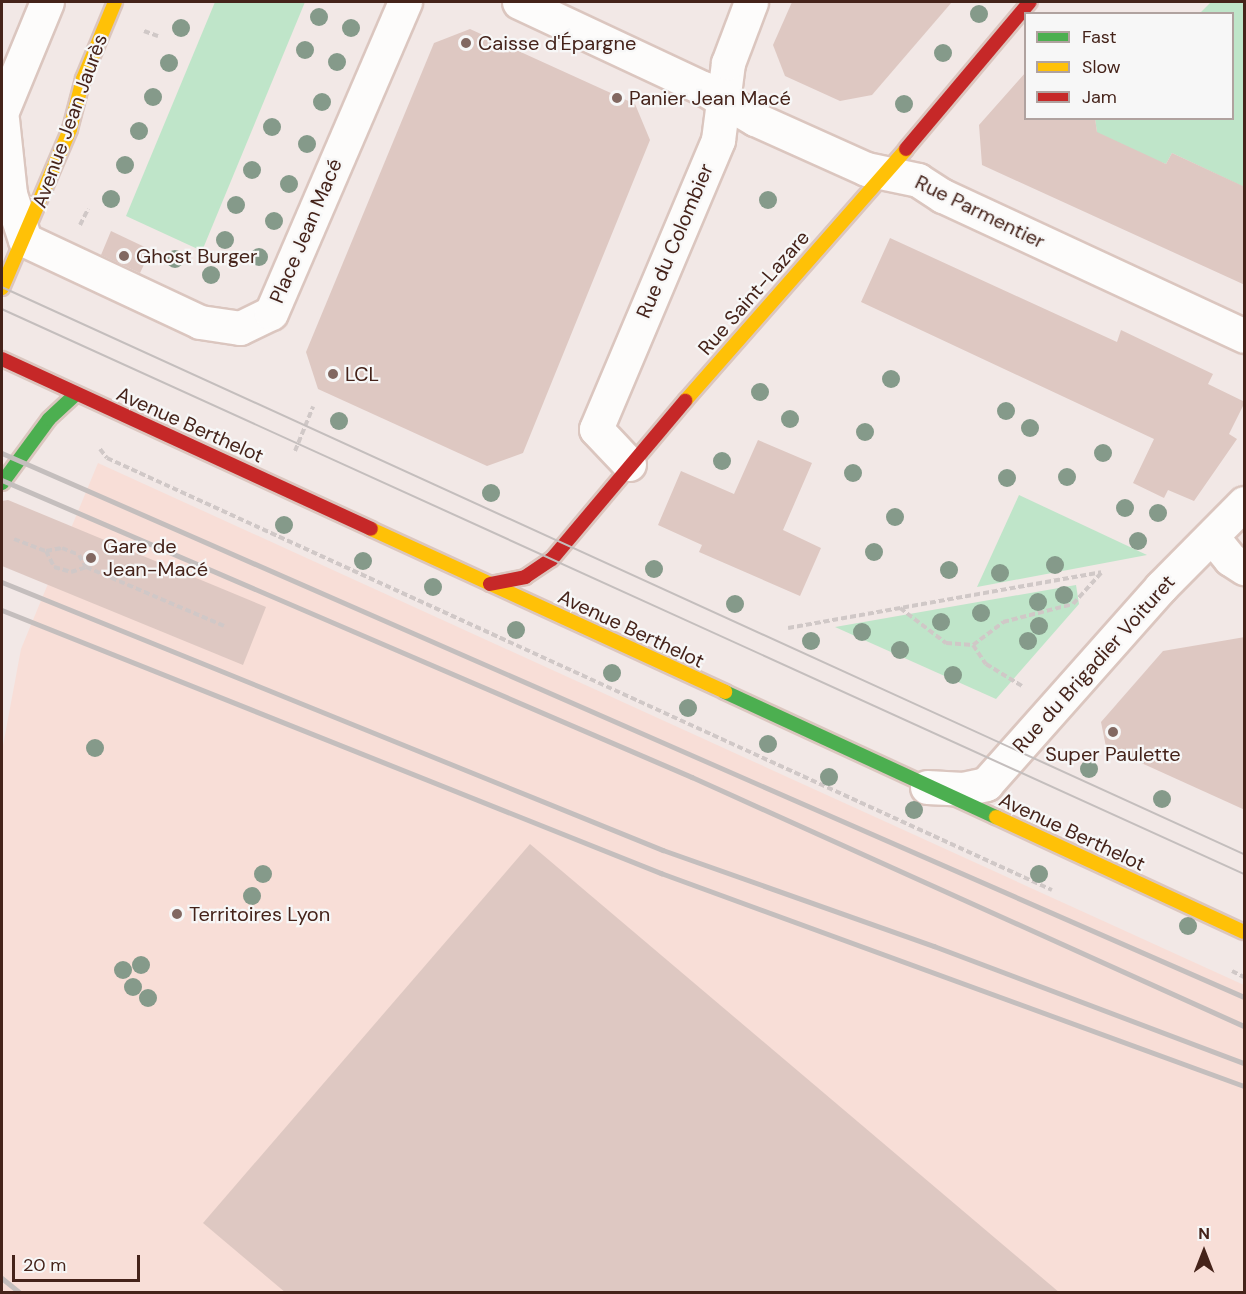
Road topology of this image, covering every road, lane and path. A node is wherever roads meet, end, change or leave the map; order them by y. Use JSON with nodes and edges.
{"nodes":[{"id":1,"x":47,"y":2,"type":"edge"},
{"id":2,"x":115,"y":2,"type":"edge"},
{"id":3,"x":405,"y":2,"type":"edge"},
{"id":4,"x":519,"y":2,"type":"edge"},
{"id":5,"x":751,"y":2,"type":"edge"},
{"id":6,"x":1030,"y":2,"type":"edge"},
{"id":7,"x":723,"y":100,"type":"junction"},
{"id":8,"x":2,"y":111,"type":"edge"},
{"id":9,"x":2,"y":120,"type":"edge"},
{"id":10,"x":885,"y":174,"type":"junction"},
{"id":11,"x":25,"y":240,"type":"junction"},
{"id":12,"x":2,"y":288,"type":"edge"},
{"id":13,"x":1245,"y":336,"type":"edge"},
{"id":14,"x":2,"y":359,"type":"edge"},
{"id":15,"x":76,"y":394,"type":"junction"},
{"id":16,"x":313,"y":407,"type":"dead end"},
{"id":17,"x":93,"y":439,"type":"dead end"},
{"id":18,"x":291,"y":460,"type":"dead end"},
{"id":19,"x":629,"y":464,"type":"junction"},
{"id":20,"x":2,"y":483,"type":"edge"},
{"id":21,"x":1245,"y":503,"type":"edge"},
{"id":22,"x":1213,"y":538,"type":"junction"},
{"id":23,"x":14,"y":539,"type":"dead end"},
{"id":24,"x":46,"y":551,"type":"junction"},
{"id":25,"x":86,"y":567,"type":"junction"},
{"id":26,"x":1245,"y":568,"type":"edge"},
{"id":27,"x":490,"y":584,"type":"junction"},
{"id":28,"x":900,"y":608,"type":"junction"},
{"id":29,"x":224,"y":626,"type":"dead end"},
{"id":30,"x":788,"y":628,"type":"dead end"},
{"id":31,"x":973,"y":645,"type":"junction"},
{"id":32,"x":1025,"y":688,"type":"dead end"},
{"id":33,"x":927,"y":787,"type":"junction"},
{"id":34,"x":1055,"y":891,"type":"dead end"},
{"id":35,"x":1245,"y":932,"type":"edge"},
{"id":36,"x":1223,"y":967,"type":"dead end"},
{"id":37,"x":1245,"y":977,"type":"edge"}],
"edges":[{"from":1,"to":8,"type":"street"},
{"from":2,"to":11,"type":"main road","name":"Avenue Jean Jaurès"},
{"from":3,"to":11,"type":"street","name":"Place Jean Macé"},
{"from":4,"to":7,"type":"street","name":"Rue Parmentier"},
{"from":5,"to":7,"type":"street","name":"Rue du Colombier"},
{"from":6,"to":10,"type":"main road","name":"Rue Saint-Lazare"},
{"from":7,"to":10,"type":"street","name":"Rue Parmentier"},
{"from":7,"to":19,"type":"street","name":"Rue du Colombier"},
{"from":9,"to":11,"type":"street","name":"Avenue Jean Jaurès"},
{"from":10,"to":13,"type":"street","name":"Rue Parmentier"},
{"from":10,"to":19,"type":"main road","name":"Rue Saint-Lazare"},
{"from":11,"to":12,"type":"main road","name":"Avenue Jean Jaurès"},
{"from":14,"to":15,"type":"main road","name":"Avenue Berthelot"},
{"from":15,"to":20,"type":"main road"},
{"from":15,"to":27,"type":"main road","name":"Avenue Berthelot"},
{"from":16,"to":18,"type":"path"},
{"from":17,"to":34,"type":"path"},
{"from":19,"to":27,"type":"main road","name":"Rue Saint-Lazare"},
{"from":21,"to":22,"type":"street","name":"Rue du Brigadier Voituret"},
{"from":22,"to":26,"type":"street"},
{"from":22,"to":33,"type":"street","name":"Rue du Brigadier Voituret"},
{"from":23,"to":24,"type":"path"},
{"from":24,"to":25,"type":"path"},
{"from":24,"to":25,"type":"path"},
{"from":25,"to":29,"type":"path"},
{"from":27,"to":33,"type":"main road","name":"Avenue Berthelot"},
{"from":28,"to":30,"type":"path"},
{"from":28,"to":31,"type":"path"},
{"from":28,"to":31,"type":"path"},
{"from":31,"to":32,"type":"path"},
{"from":33,"to":35,"type":"main road","name":"Avenue Berthelot"},
{"from":36,"to":37,"type":"path"}]}
